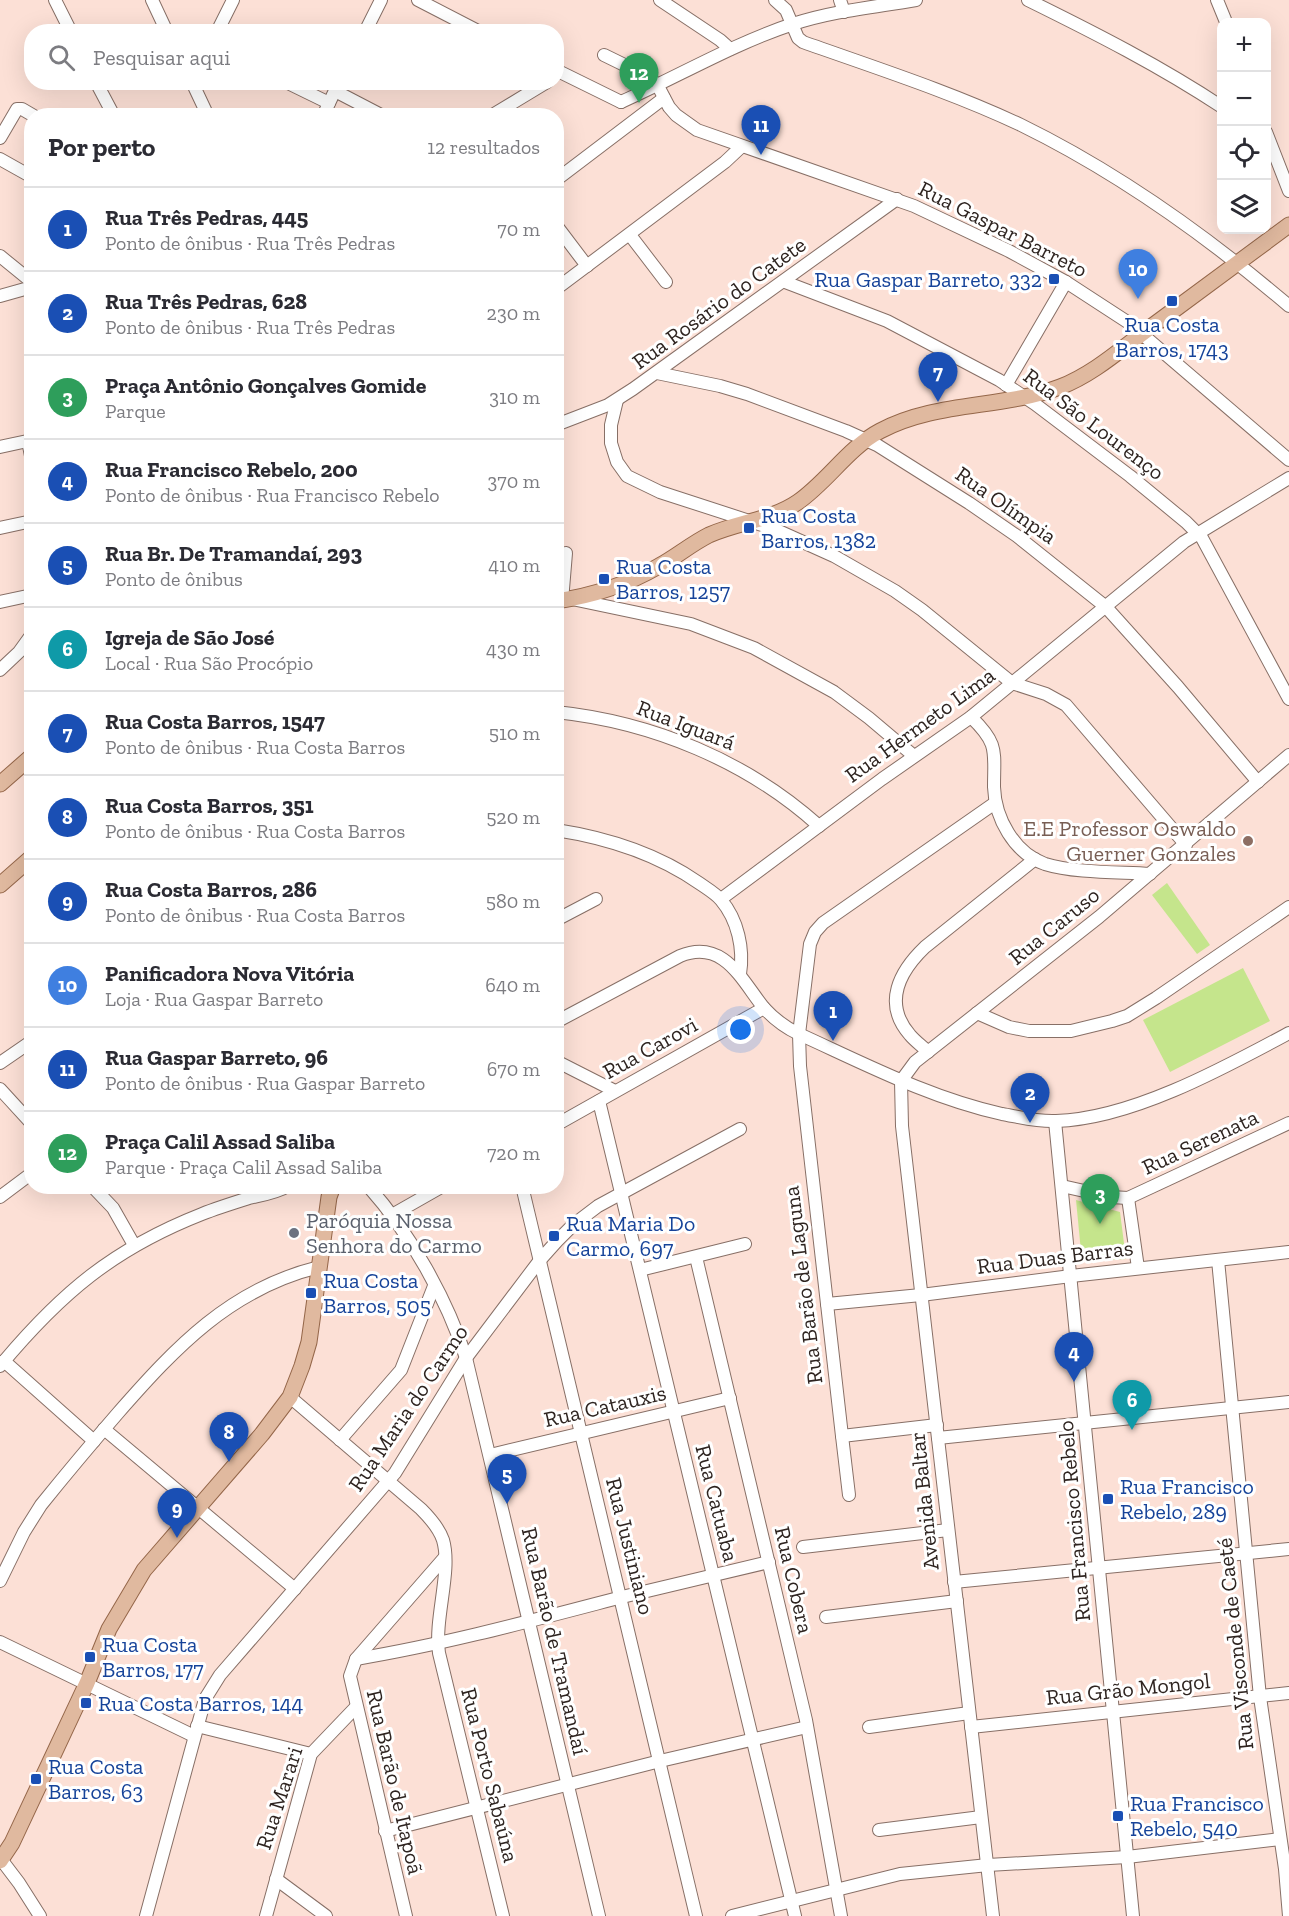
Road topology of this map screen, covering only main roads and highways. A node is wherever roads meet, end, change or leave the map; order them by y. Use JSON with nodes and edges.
{"nodes":[{"id":1,"x":1289,"y":225,"type":"edge"},
{"id":2,"x":564,"y":600,"type":"edge"},
{"id":3,"x":24,"y":763,"type":"edge"},
{"id":4,"x":0,"y":784,"type":"edge"},
{"id":5,"x":24,"y":864,"type":"edge"},
{"id":6,"x":0,"y":885,"type":"edge"},
{"id":7,"x":328,"y":1194,"type":"edge"},
{"id":8,"x":1,"y":1860,"type":"edge"}],
"edges":[{"from":1,"to":2,"type":"main road"},
{"from":3,"to":4,"type":"main road"},
{"from":5,"to":6,"type":"main road"},
{"from":7,"to":8,"type":"main road"}]}
